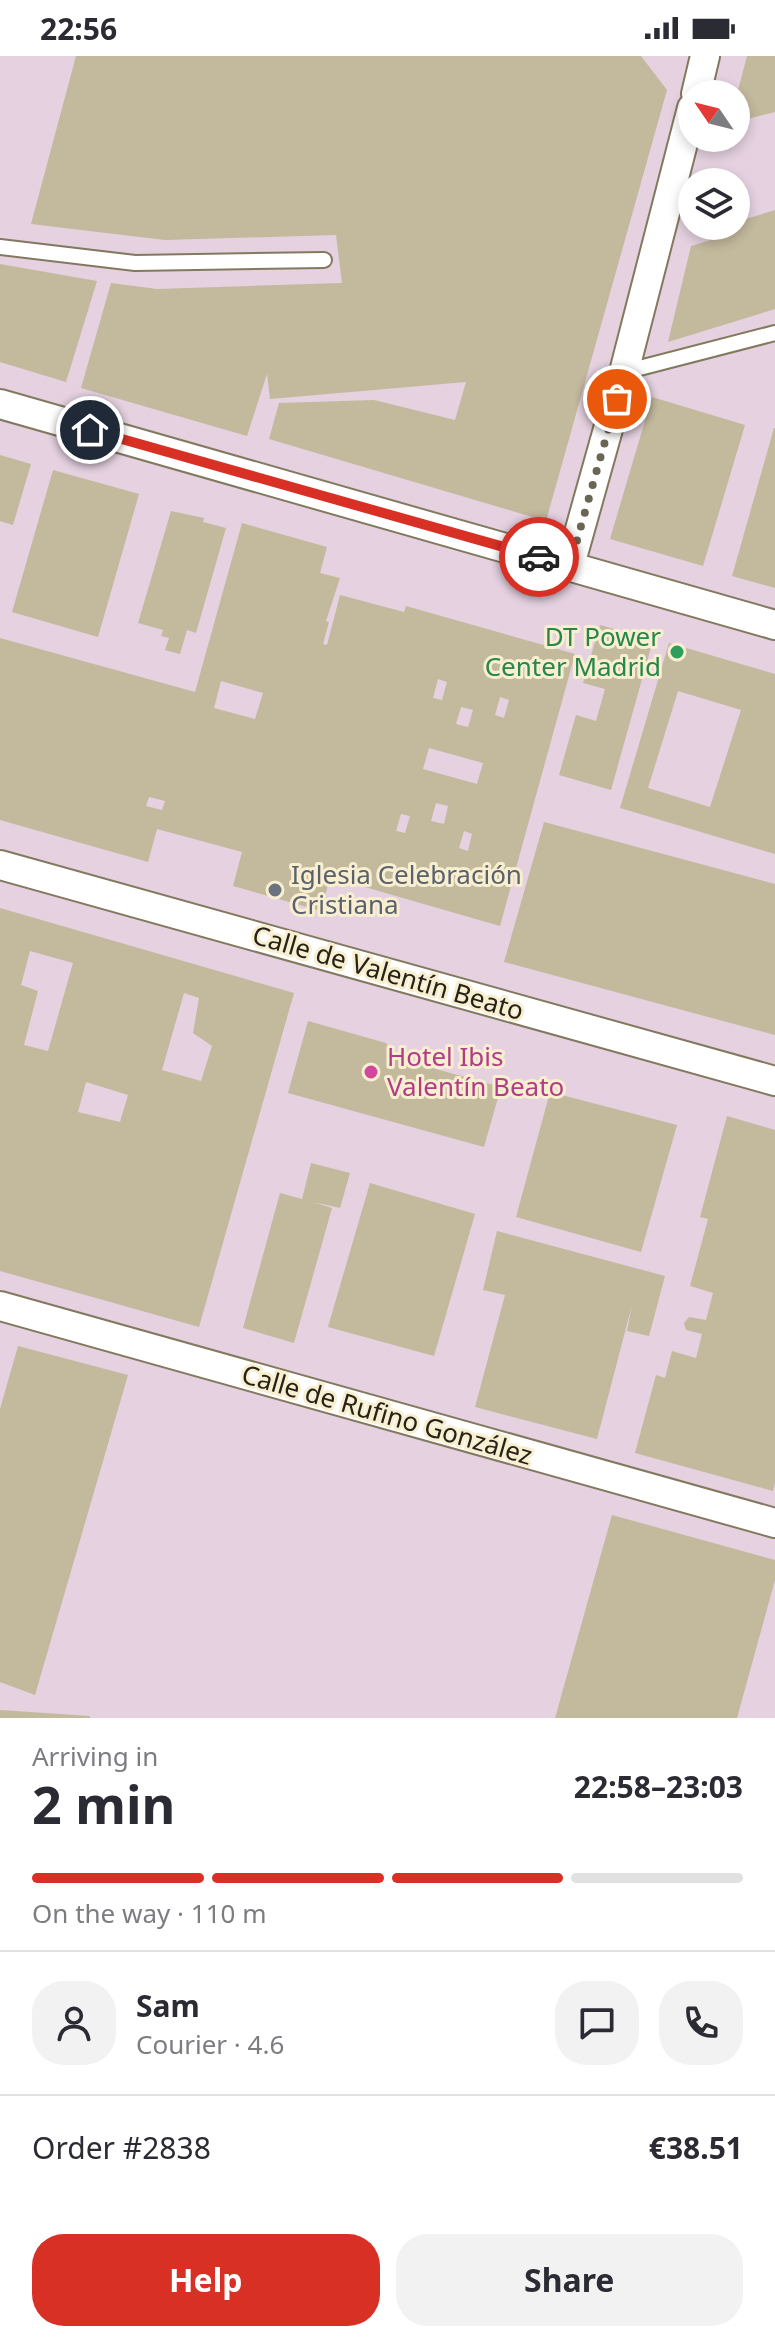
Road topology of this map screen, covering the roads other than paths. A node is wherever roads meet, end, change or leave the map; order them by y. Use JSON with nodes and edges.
{"nodes":[{"id":1,"x":705,"y":56,"type":"edge"},
{"id":2,"x":699,"y":80,"type":"edge"},
{"id":3,"x":681,"y":152,"type":"edge"},
{"id":4,"x":0,"y":247,"type":"edge"},
{"id":5,"x":324,"y":260,"type":"dead end"},
{"id":6,"x":775,"y":333,"type":"edge"},
{"id":7,"x":624,"y":372,"type":"junction"},
{"id":8,"x":0,"y":404,"type":"edge"},
{"id":9,"x":570,"y":565,"type":"junction"},
{"id":10,"x":775,"y":625,"type":"edge"},
{"id":11,"x":0,"y":865,"type":"edge"},
{"id":12,"x":775,"y":1081,"type":"edge"},
{"id":13,"x":0,"y":1306,"type":"edge"},
{"id":14,"x":775,"y":1523,"type":"edge"}],
"edges":[{"from":1,"to":2,"type":"street"},
{"from":3,"to":7,"type":"street"},
{"from":4,"to":5,"type":"lane"},
{"from":6,"to":7,"type":"lane"},
{"from":7,"to":9,"type":"street"},
{"from":8,"to":9,"type":"street"},
{"from":9,"to":10,"type":"street"},
{"from":11,"to":12,"type":"street","name":"Calle de Valentín Beato"},
{"from":13,"to":14,"type":"street","name":"Calle de Rufino González"}]}
